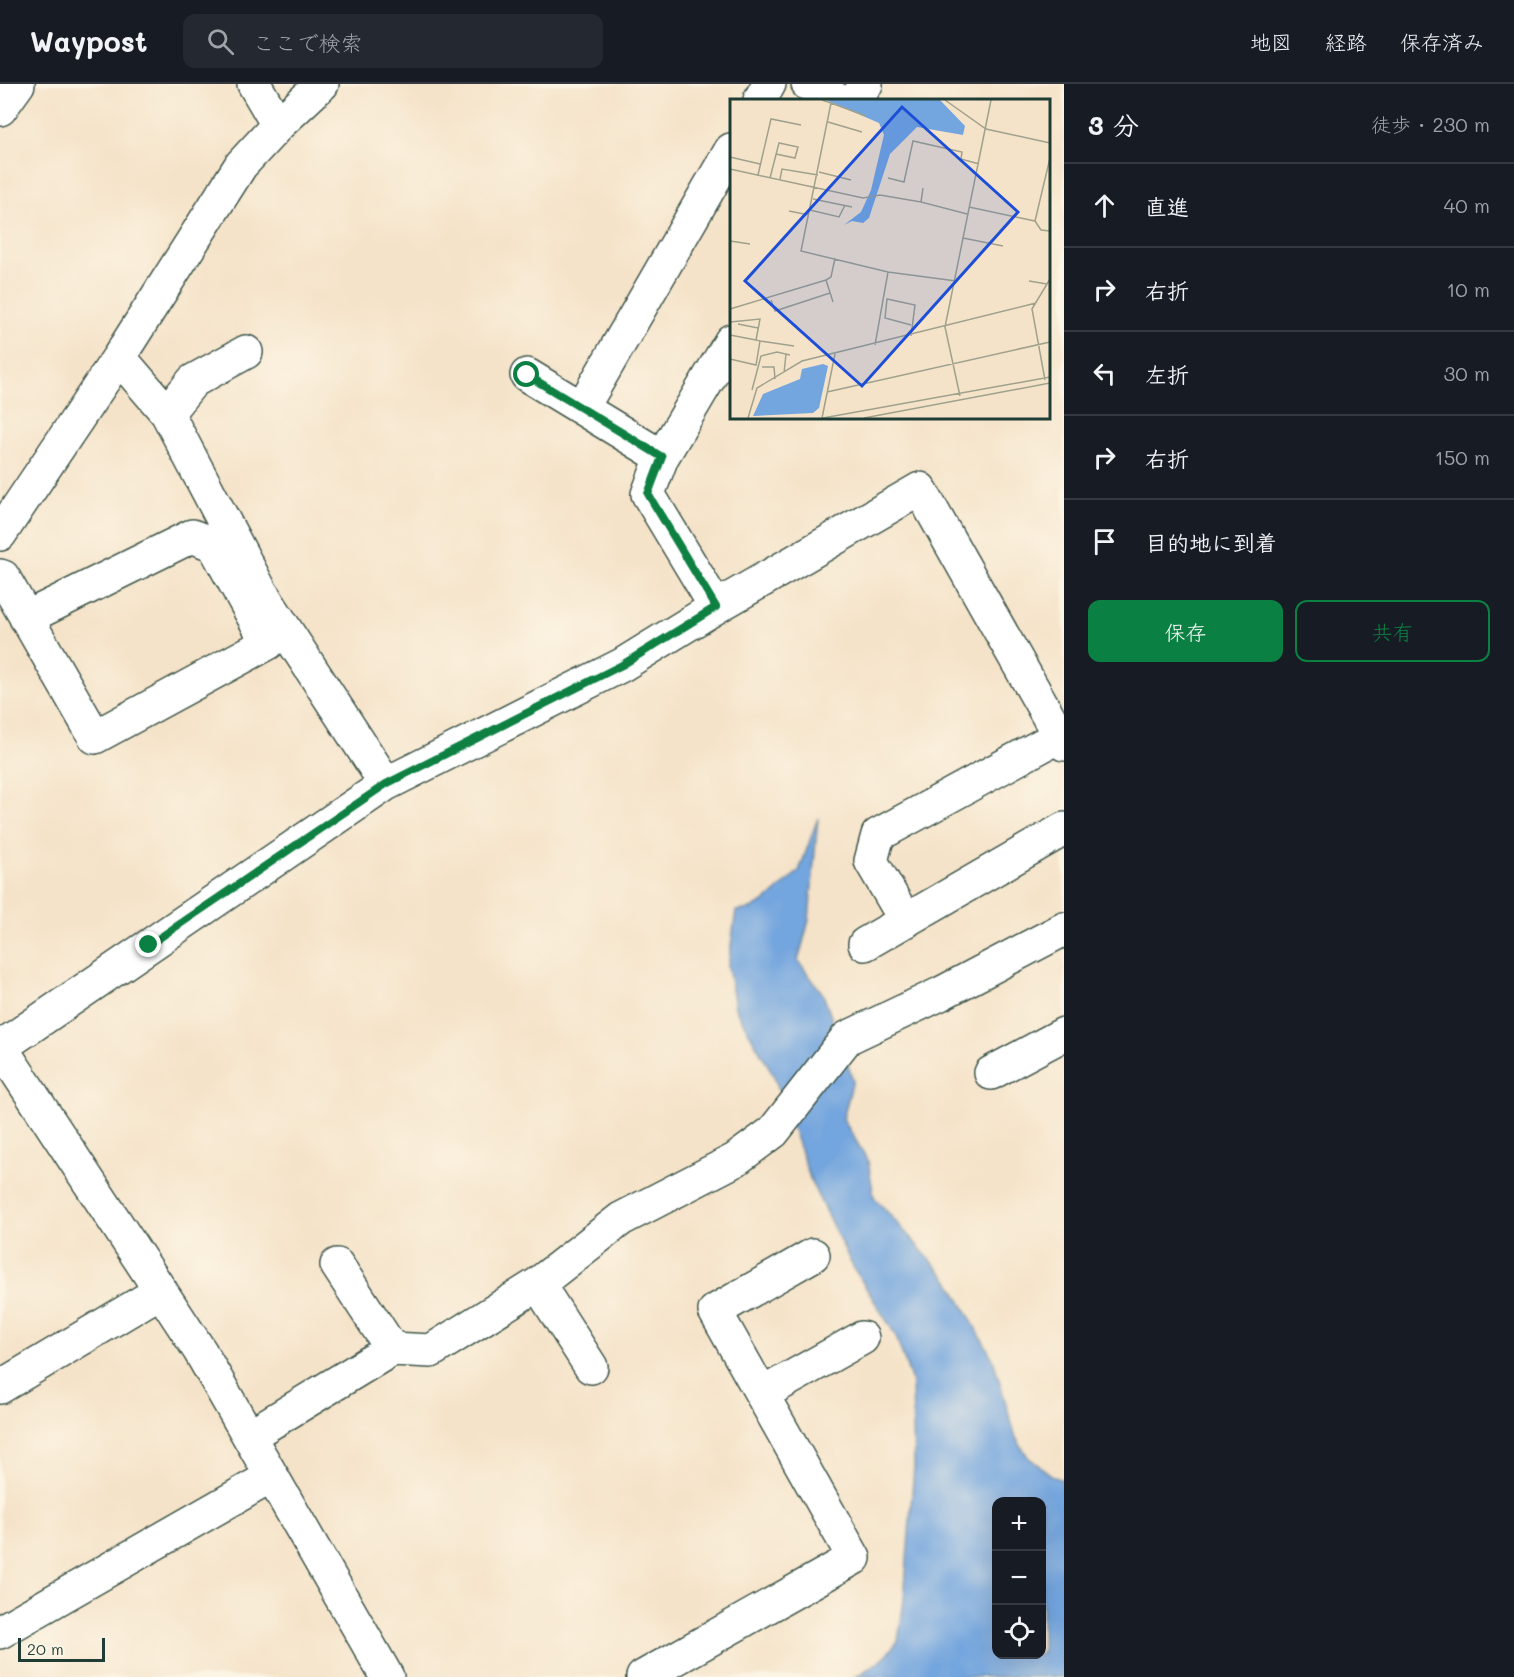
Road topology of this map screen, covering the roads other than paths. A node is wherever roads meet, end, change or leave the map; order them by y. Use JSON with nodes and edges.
{"nodes":[{"id":1,"x":18,"y":84,"type":"edge"},
{"id":2,"x":254,"y":84,"type":"edge"},
{"id":3,"x":322,"y":84,"type":"edge"},
{"id":4,"x":769,"y":84,"type":"edge"},
{"id":5,"x":808,"y":84,"type":"edge"},
{"id":6,"x":866,"y":84,"type":"edge"},
{"id":7,"x":761,"y":99,"type":"edge"},
{"id":8,"x":836,"y":99,"type":"edge"},
{"id":9,"x":857,"y":99,"type":"edge"},
{"id":10,"x":0,"y":110,"type":"edge"},
{"id":11,"x":278,"y":125,"type":"junction"},
{"id":12,"x":730,"y":152,"type":"edge"},
{"id":13,"x":730,"y":343,"type":"edge"},
{"id":14,"x":246,"y":352,"type":"dead end"},
{"id":15,"x":119,"y":357,"type":"junction"},
{"id":16,"x":527,"y":375,"type":"dead end"},
{"id":17,"x":582,"y":408,"type":"junction"},
{"id":18,"x":167,"y":413,"type":"junction"},
{"id":19,"x":662,"y":457,"type":"junction"},
{"id":20,"x":0,"y":534,"type":"edge"},
{"id":21,"x":0,"y":576,"type":"edge"},
{"id":22,"x":716,"y":607,"type":"junction"},
{"id":23,"x":26,"y":618,"type":"junction"},
{"id":24,"x":1058,"y":721,"type":"edge"},
{"id":25,"x":386,"y":784,"type":"junction"},
{"id":26,"x":1064,"y":829,"type":"edge"},
{"id":27,"x":906,"y":921,"type":"junction"},
{"id":28,"x":1064,"y":929,"type":"edge"},
{"id":29,"x":865,"y":944,"type":"dead end"},
{"id":30,"x":1064,"y":1034,"type":"edge"},
{"id":31,"x":0,"y":1046,"type":"edge"},
{"id":32,"x":991,"y":1073,"type":"dead end"},
{"id":33,"x":813,"y":1255,"type":"dead end"},
{"id":34,"x":337,"y":1265,"type":"dead end"},
{"id":35,"x":538,"y":1284,"type":"junction"},
{"id":36,"x":161,"y":1291,"type":"junction"},
{"id":37,"x":862,"y":1338,"type":"dead end"},
{"id":38,"x":392,"y":1349,"type":"junction"},
{"id":39,"x":591,"y":1367,"type":"dead end"},
{"id":40,"x":0,"y":1387,"type":"edge"},
{"id":41,"x":762,"y":1394,"type":"junction"},
{"id":42,"x":249,"y":1436,"type":"junction"},
{"id":43,"x":272,"y":1476,"type":"junction"},
{"id":44,"x":0,"y":1632,"type":"edge"},
{"id":45,"x":387,"y":1677,"type":"edge"},
{"id":46,"x":643,"y":1677,"type":"edge"}],
"edges":[{"from":1,"to":10,"type":"street"},
{"from":2,"to":11,"type":"street"},
{"from":3,"to":11,"type":"street"},
{"from":4,"to":7,"type":"street"},
{"from":5,"to":8,"type":"street"},
{"from":6,"to":9,"type":"street"},
{"from":11,"to":15,"type":"street"},
{"from":12,"to":17,"type":"street"},
{"from":13,"to":19,"type":"street"},
{"from":14,"to":18,"type":"street"},
{"from":15,"to":18,"type":"street"},
{"from":15,"to":20,"type":"street"},
{"from":16,"to":17,"type":"street"},
{"from":17,"to":19,"type":"street"},
{"from":18,"to":25,"type":"street"},
{"from":19,"to":22,"type":"street"},
{"from":21,"to":23,"type":"street"},
{"from":22,"to":24,"type":"street"},
{"from":22,"to":25,"type":"street"},
{"from":23,"to":23,"type":"street"},
{"from":24,"to":27,"type":"street"},
{"from":25,"to":31,"type":"street"},
{"from":26,"to":27,"type":"street"},
{"from":27,"to":29,"type":"street"},
{"from":28,"to":35,"type":"street"},
{"from":30,"to":32,"type":"street"},
{"from":31,"to":36,"type":"street"},
{"from":33,"to":41,"type":"street"},
{"from":34,"to":38,"type":"street"},
{"from":35,"to":38,"type":"street"},
{"from":35,"to":39,"type":"street"},
{"from":36,"to":40,"type":"street"},
{"from":36,"to":42,"type":"street"},
{"from":37,"to":41,"type":"street"},
{"from":38,"to":42,"type":"street"},
{"from":41,"to":46,"type":"street"},
{"from":42,"to":43,"type":"street"},
{"from":43,"to":44,"type":"street"},
{"from":43,"to":45,"type":"street"}]}
